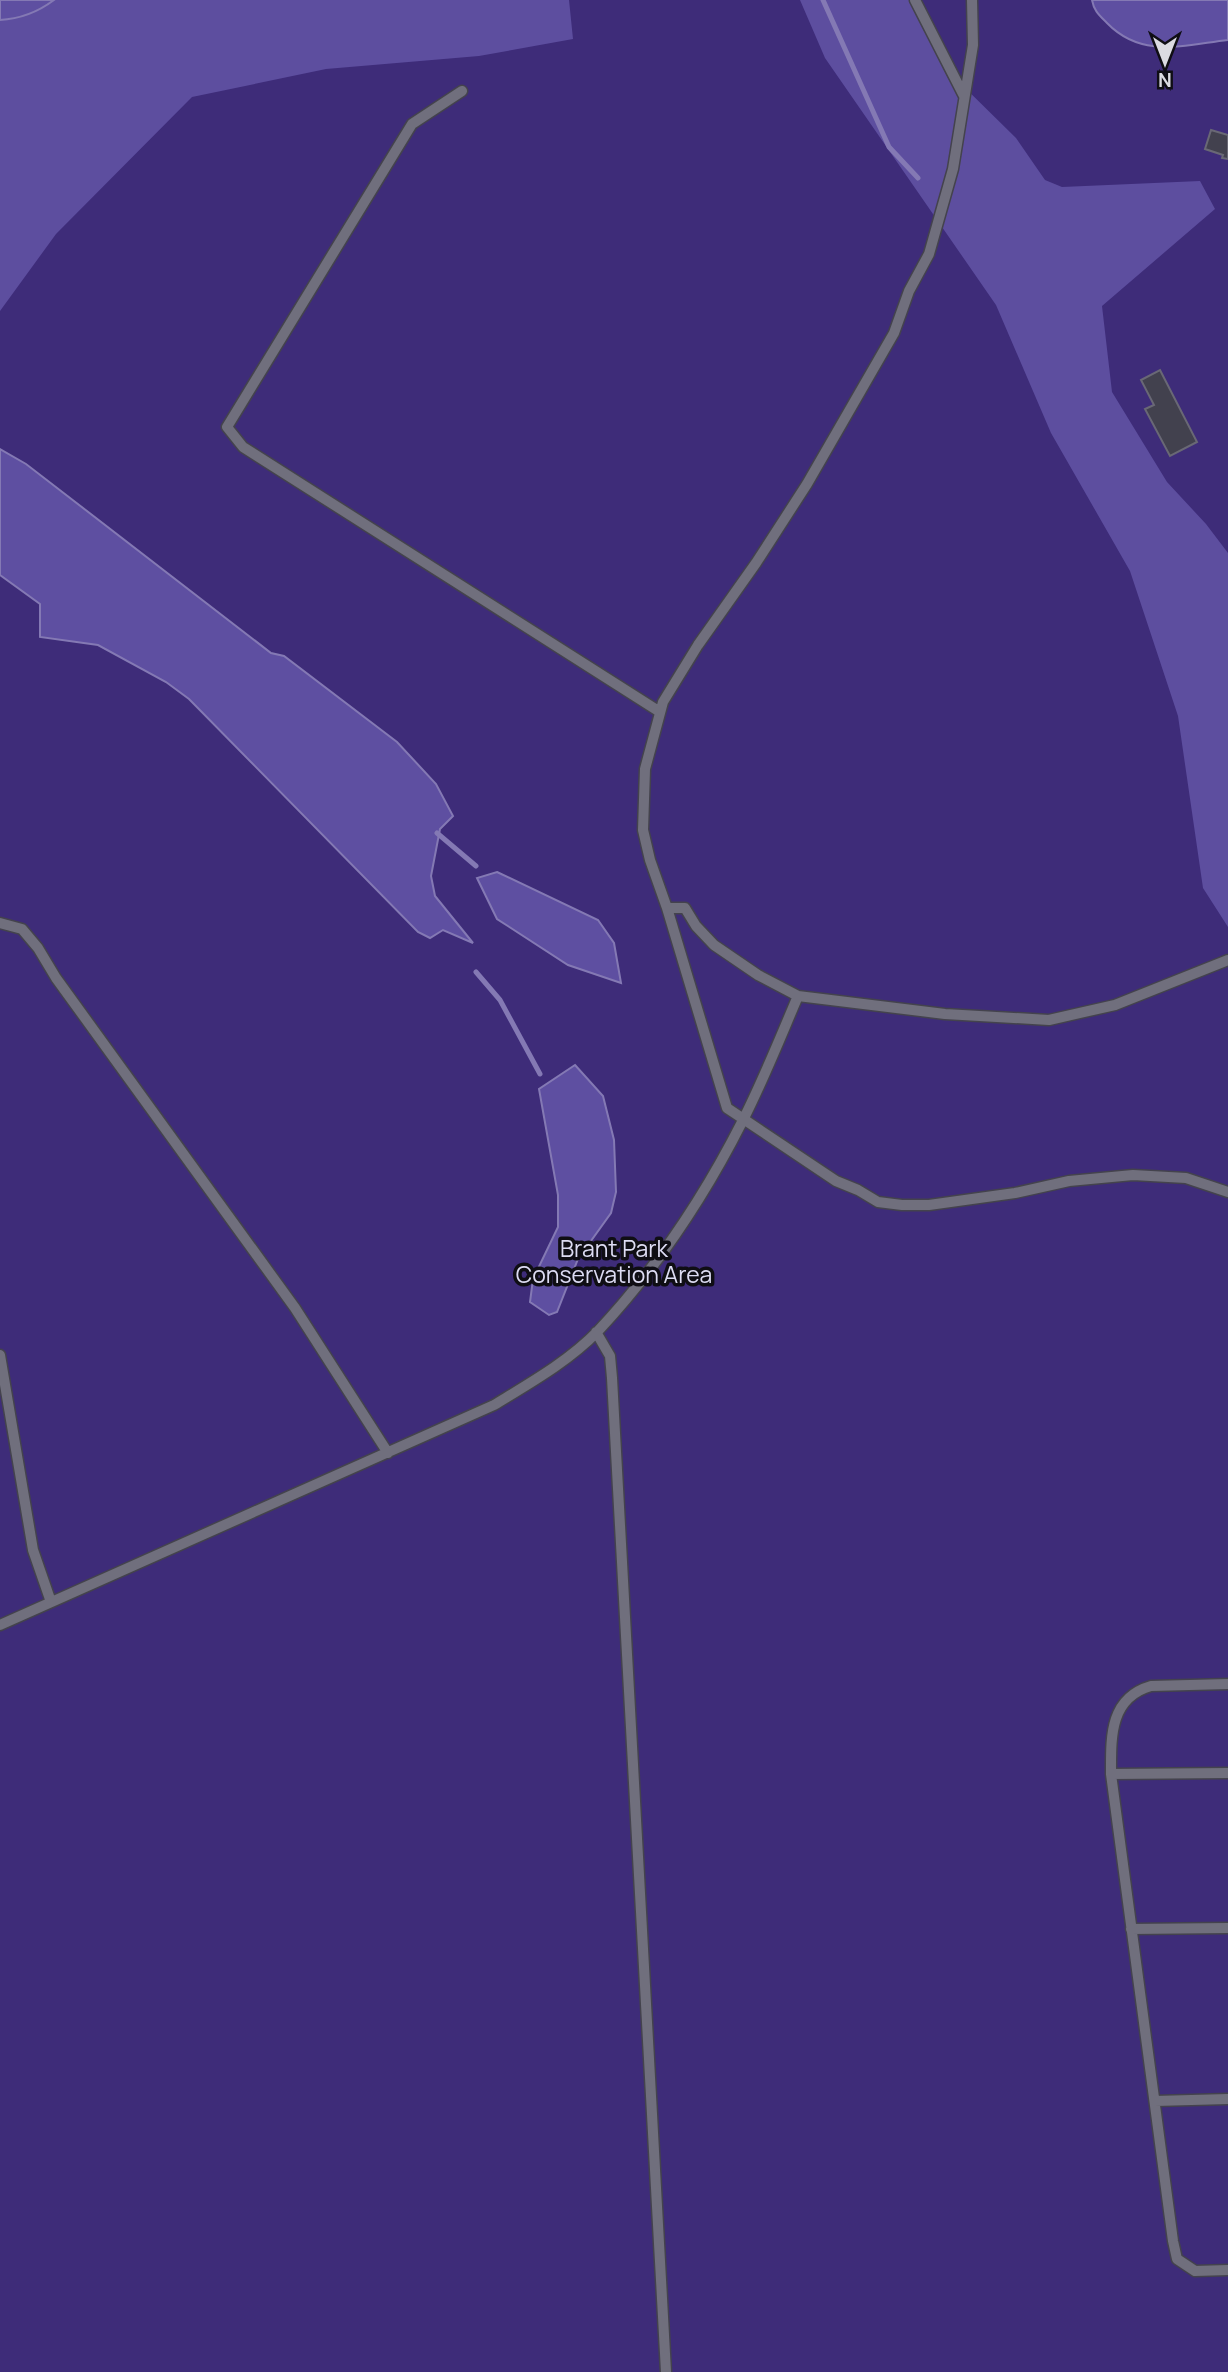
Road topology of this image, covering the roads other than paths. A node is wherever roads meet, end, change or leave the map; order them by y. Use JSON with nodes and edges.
{"nodes":[{"id":1,"x":915,"y":0,"type":"edge"},
{"id":2,"x":972,"y":0,"type":"edge"},
{"id":3,"x":462,"y":91,"type":"dead end"},
{"id":4,"x":964,"y":97,"type":"junction"},
{"id":5,"x":660,"y":712,"type":"junction"},
{"id":6,"x":667,"y":908,"type":"junction"},
{"id":7,"x":0,"y":922,"type":"edge"},
{"id":8,"x":1228,"y":960,"type":"edge"},
{"id":9,"x":798,"y":996,"type":"junction"},
{"id":10,"x":743,"y":1120,"type":"junction"},
{"id":11,"x":1228,"y":1192,"type":"edge"},
{"id":12,"x":596,"y":1332,"type":"junction"},
{"id":13,"x":0,"y":1355,"type":"edge"},
{"id":14,"x":4,"y":1415,"type":"edge"},
{"id":15,"x":388,"y":1453,"type":"junction"},
{"id":16,"x":51,"y":1602,"type":"junction"},
{"id":17,"x":0,"y":1625,"type":"edge"},
{"id":18,"x":1228,"y":1684,"type":"edge"},
{"id":19,"x":1228,"y":1773,"type":"edge"},
{"id":20,"x":1111,"y":1774,"type":"junction"},
{"id":21,"x":1228,"y":1928,"type":"edge"},
{"id":22,"x":1131,"y":1929,"type":"junction"},
{"id":23,"x":1228,"y":2099,"type":"edge"},
{"id":24,"x":1155,"y":2101,"type":"junction"},
{"id":25,"x":1228,"y":2270,"type":"edge"},
{"id":26,"x":666,"y":2372,"type":"edge"}],
"edges":[{"from":1,"to":4,"type":"lane"},
{"from":2,"to":4,"type":"lane"},
{"from":3,"to":5,"type":"lane"},
{"from":4,"to":5,"type":"lane"},
{"from":5,"to":6,"type":"lane"},
{"from":6,"to":9,"type":"lane"},
{"from":6,"to":10,"type":"lane"},
{"from":7,"to":15,"type":"lane"},
{"from":8,"to":9,"type":"lane"},
{"from":9,"to":10,"type":"lane"},
{"from":10,"to":11,"type":"lane"},
{"from":10,"to":12,"type":"lane"},
{"from":12,"to":15,"type":"lane"},
{"from":12,"to":26,"type":"lane"},
{"from":13,"to":14,"type":"lane"},
{"from":14,"to":16,"type":"lane"},
{"from":15,"to":16,"type":"lane"},
{"from":16,"to":17,"type":"lane"},
{"from":18,"to":20,"type":"lane"},
{"from":19,"to":20,"type":"lane"},
{"from":20,"to":22,"type":"lane"},
{"from":21,"to":22,"type":"lane"},
{"from":22,"to":24,"type":"lane"},
{"from":23,"to":24,"type":"lane"},
{"from":24,"to":25,"type":"lane"}]}
